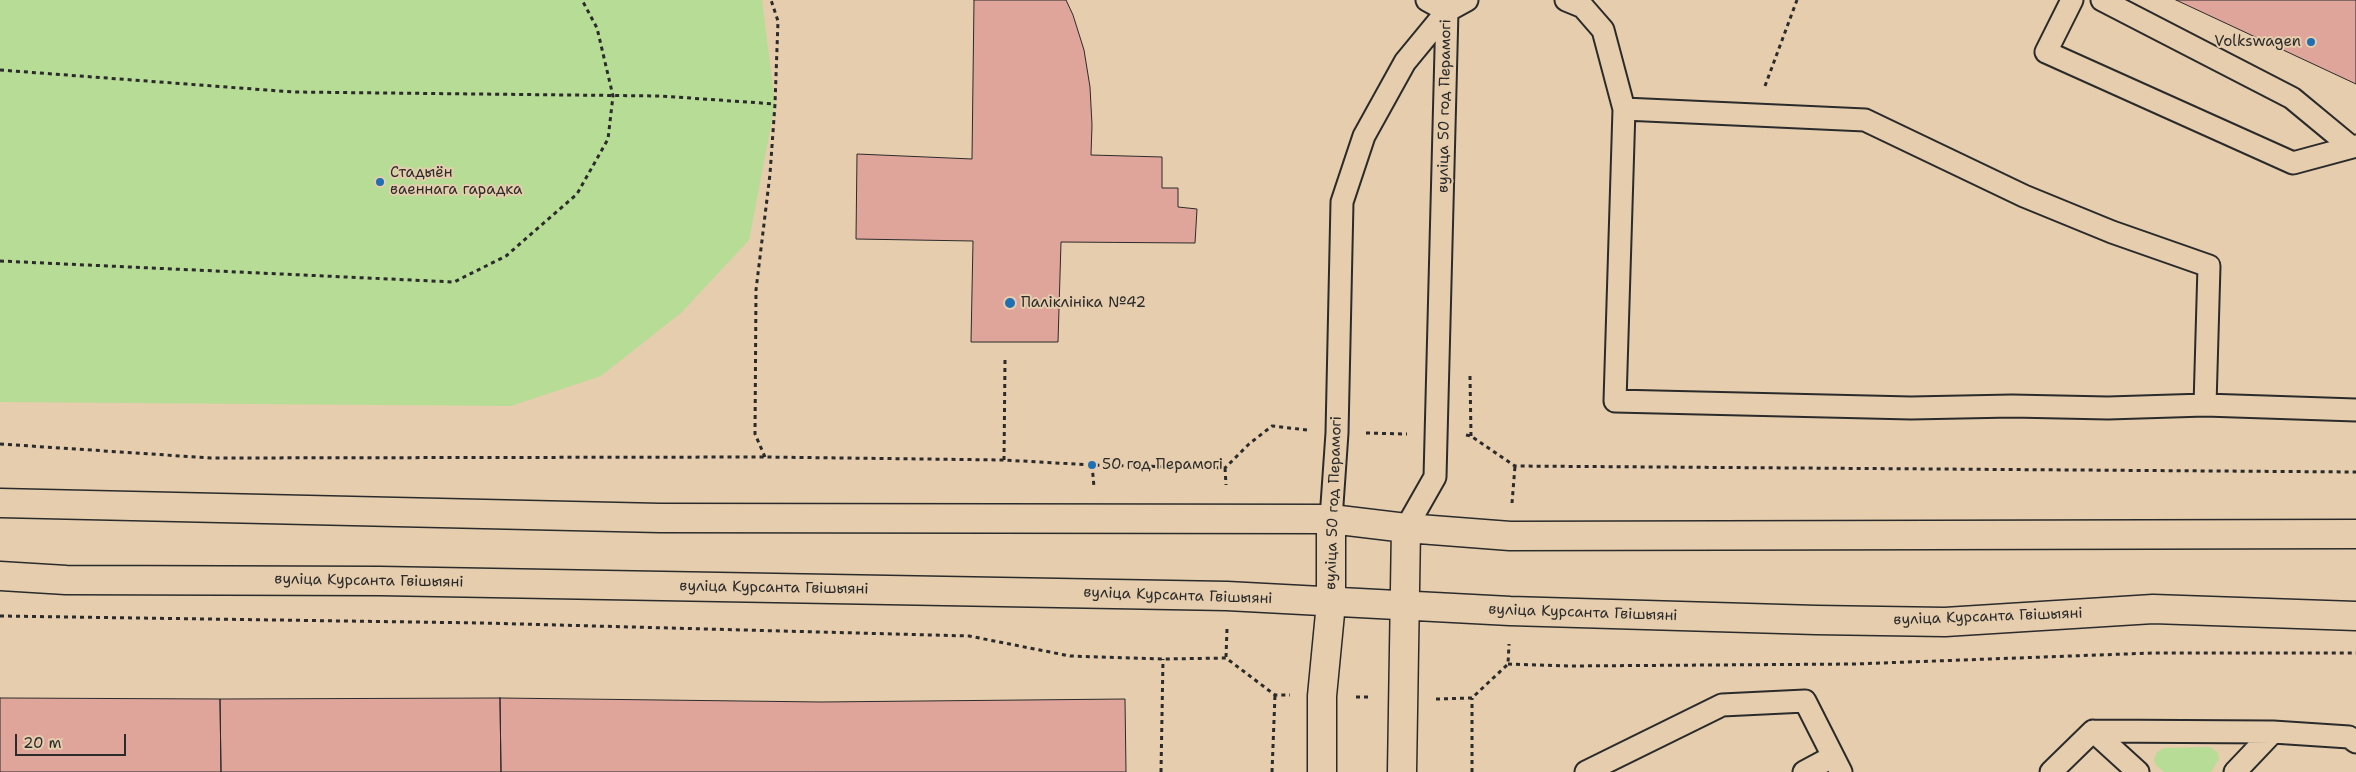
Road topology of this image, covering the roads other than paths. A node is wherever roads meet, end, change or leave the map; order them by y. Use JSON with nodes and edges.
{"nodes":[{"id":1,"x":1427,"y":0,"type":"edge"},
{"id":2,"x":1467,"y":0,"type":"edge"},
{"id":3,"x":1566,"y":0,"type":"edge"},
{"id":4,"x":2072,"y":0,"type":"edge"},
{"id":5,"x":2102,"y":0,"type":"edge"},
{"id":6,"x":1447,"y":11,"type":"junction"},
{"id":7,"x":1624,"y":109,"type":"junction"},
{"id":8,"x":2353,"y":146,"type":"edge"},
{"id":9,"x":2205,"y":405,"type":"junction"},
{"id":10,"x":2356,"y":410,"type":"edge"},
{"id":11,"x":0,"y":504,"type":"edge"},
{"id":12,"x":1330,"y":519,"type":"junction"},
{"id":13,"x":1406,"y":528,"type":"junction"},
{"id":14,"x":2356,"y":534,"type":"edge"},
{"id":15,"x":0,"y":576,"type":"edge"},
{"id":16,"x":1331,"y":603,"type":"junction"},
{"id":17,"x":1405,"y":604,"type":"junction"},
{"id":18,"x":2356,"y":616,"type":"edge"},
{"id":19,"x":2093,"y":731,"type":"junction"},
{"id":20,"x":2273,"y":732,"type":"junction"},
{"id":21,"x":2356,"y":742,"type":"edge"},
{"id":22,"x":1837,"y":765,"type":"edge"},
{"id":23,"x":1322,"y":772,"type":"edge"},
{"id":24,"x":1402,"y":772,"type":"edge"},
{"id":25,"x":1586,"y":772,"type":"edge"},
{"id":26,"x":1804,"y":772,"type":"edge"},
{"id":27,"x":2050,"y":772,"type":"edge"},
{"id":28,"x":2138,"y":772,"type":"edge"},
{"id":29,"x":2235,"y":772,"type":"edge"}],
"edges":[{"from":1,"to":6,"type":"lane"},
{"from":2,"to":6,"type":"lane"},
{"from":3,"to":7,"type":"lane"},
{"from":4,"to":8,"type":"lane"},
{"from":5,"to":8,"type":"lane"},
{"from":6,"to":12,"type":"lane","name":"вуліца 50 год Перамогі"},
{"from":6,"to":13,"type":"lane","name":"вуліца 50 год Перамогі"},
{"from":7,"to":9,"type":"lane"},
{"from":7,"to":9,"type":"lane"},
{"from":9,"to":10,"type":"lane"},
{"from":11,"to":12,"type":"street"},
{"from":12,"to":13,"type":"street"},
{"from":12,"to":16,"type":"street","name":"вуліца 50 год Перамогі"},
{"from":13,"to":14,"type":"street"},
{"from":13,"to":17,"type":"street","name":"вуліца 50 год Перамогі"},
{"from":15,"to":16,"type":"street","name":"вуліца Курсанта Гвішыяні"},
{"from":16,"to":17,"type":"street","name":"вуліца Курсанта Гвішыяні"},
{"from":16,"to":23,"type":"street","name":"вуліца 50 год Перамогі"},
{"from":17,"to":18,"type":"street","name":"вуліца Курсанта Гвішыяні"},
{"from":17,"to":24,"type":"street","name":"вуліца 50 год Перамогі"},
{"from":19,"to":20,"type":"lane"},
{"from":19,"to":27,"type":"lane"},
{"from":19,"to":28,"type":"lane"},
{"from":20,"to":21,"type":"lane"},
{"from":20,"to":29,"type":"lane"},
{"from":22,"to":25,"type":"lane"},
{"from":22,"to":26,"type":"lane"}]}
